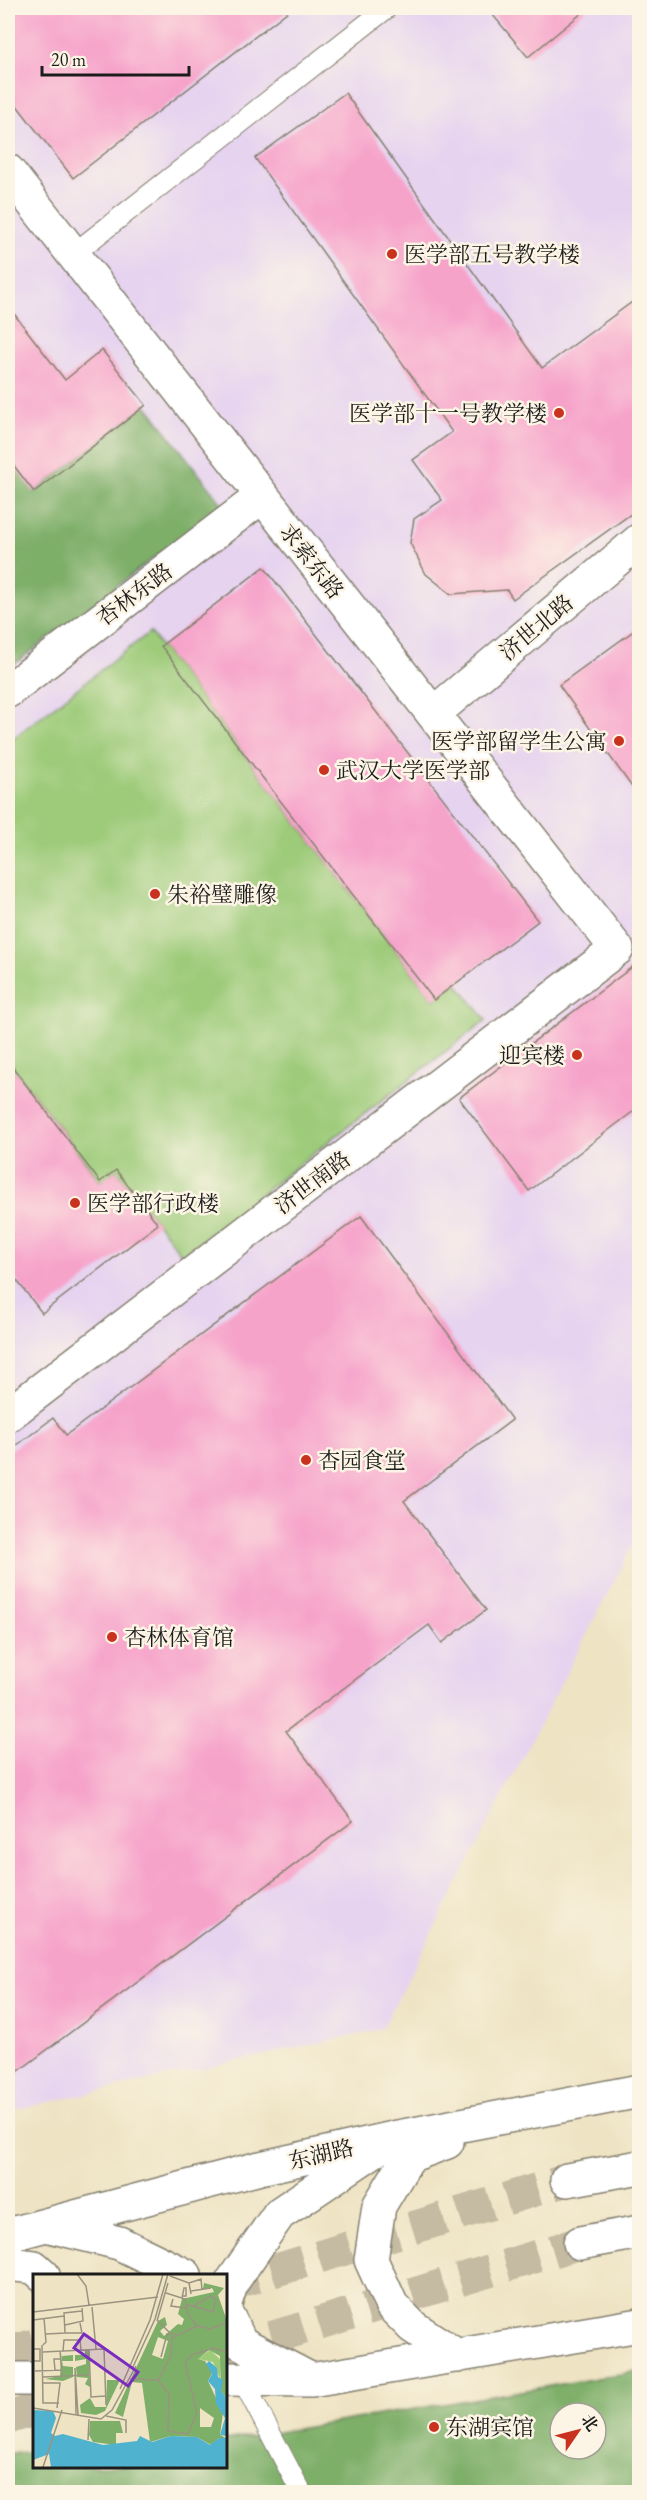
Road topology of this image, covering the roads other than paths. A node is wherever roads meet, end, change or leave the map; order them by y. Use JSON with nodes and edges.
{"nodes":[{"id":1,"x":387,"y":8,"type":"edge"},
{"id":2,"x":8,"y":171,"type":"edge"},
{"id":3,"x":72,"y":255,"type":"junction"},
{"id":4,"x":261,"y":496,"type":"junction"},
{"id":5,"x":639,"y":540,"type":"edge"},
{"id":6,"x":8,"y":691,"type":"edge"},
{"id":7,"x":433,"y":714,"type":"junction"},
{"id":8,"x":617,"y":949,"type":"joint"},
{"id":9,"x":8,"y":1415,"type":"edge"},
{"id":10,"x":639,"y":2091,"type":"edge"},
{"id":11,"x":526,"y":2112,"type":"junction"},
{"id":12,"x":393,"y":2138,"type":"junction"},
{"id":13,"x":639,"y":2167,"type":"edge"},
{"id":14,"x":567,"y":2180,"type":"tunnel mouth"},
{"id":15,"x":46,"y":2225,"type":"junction"},
{"id":16,"x":639,"y":2232,"type":"edge"},
{"id":17,"x":8,"y":2235,"type":"edge"},
{"id":18,"x":580,"y":2243,"type":"tunnel mouth"},
{"id":19,"x":8,"y":2264,"type":"edge"},
{"id":20,"x":43,"y":2274,"type":"edge"},
{"id":21,"x":183,"y":2274,"type":"edge"},
{"id":22,"x":226,"y":2300,"type":"edge"},
{"id":23,"x":226,"y":2313,"type":"edge"},
{"id":24,"x":639,"y":2325,"type":"edge"},
{"id":25,"x":457,"y":2356,"type":"junction"},
{"id":26,"x":233,"y":2379,"type":"edge"},
{"id":27,"x":311,"y":2379,"type":"junction"},
{"id":28,"x":301,"y":2493,"type":"edge"}],
"edges":[{"from":1,"to":3,"type":"lane"},
{"from":2,"to":3,"type":"main road","name":"求索东路"},
{"from":3,"to":4,"type":"main road","name":"求索东路"},
{"from":4,"to":6,"type":"main road","name":"杏林东路"},
{"from":4,"to":7,"type":"main road","name":"求索东路"},
{"from":5,"to":7,"type":"main road","name":"济世北路"},
{"from":7,"to":8,"type":"main road","name":"求索东路"},
{"from":8,"to":9,"type":"main road","name":"济世南路"},
{"from":10,"to":11,"type":"main road","name":"东湖路"},
{"from":11,"to":12,"type":"main road","name":"东湖路"},
{"from":11,"to":25,"type":"main road"},
{"from":12,"to":15,"type":"main road","name":"东湖路"},
{"from":12,"to":22,"type":"main road"},
{"from":13,"to":14,"type":"main road"},
{"from":15,"to":17,"type":"main road","name":"东湖路"},
{"from":15,"to":21,"type":"main road"},
{"from":16,"to":18,"type":"main road"},
{"from":19,"to":20,"type":"main road"},
{"from":23,"to":27,"type":"main road"},
{"from":24,"to":25,"type":"main road"},
{"from":25,"to":27,"type":"main road"},
{"from":26,"to":27,"type":"main road"},
{"from":26,"to":28,"type":"lane"}]}
